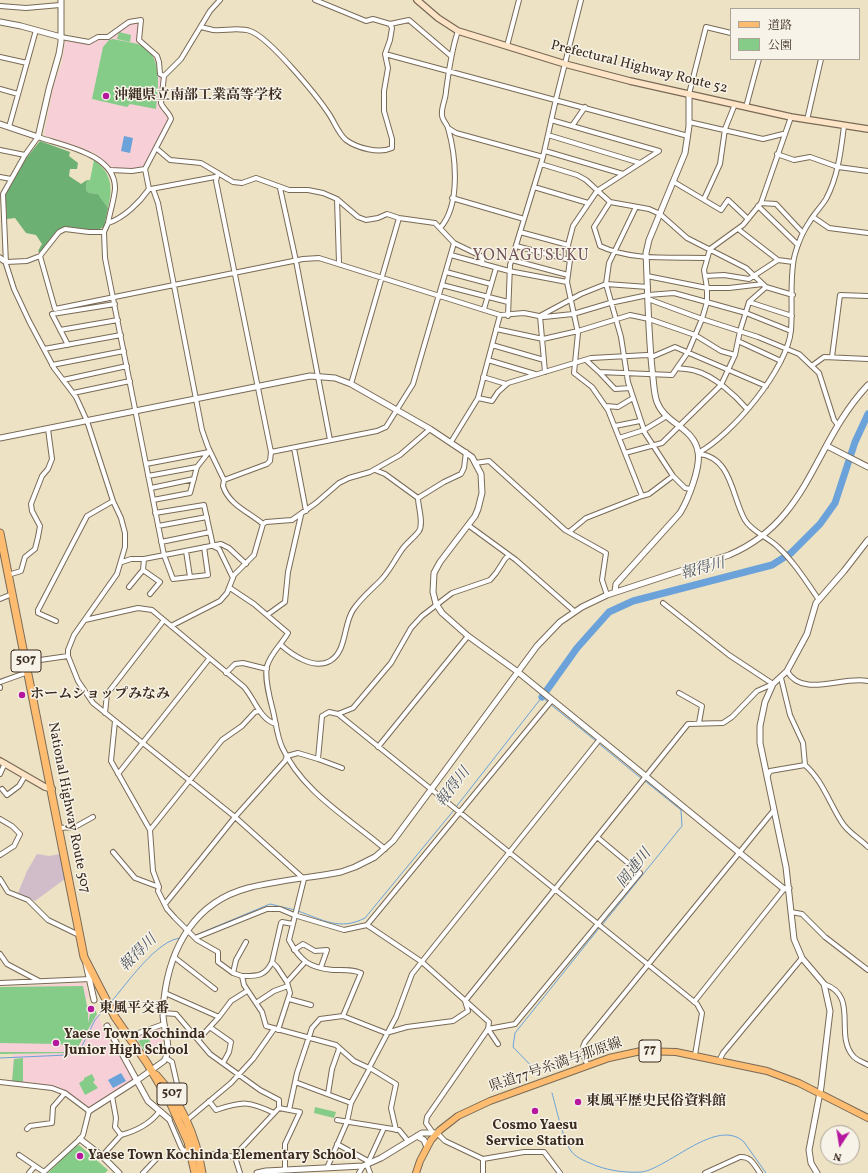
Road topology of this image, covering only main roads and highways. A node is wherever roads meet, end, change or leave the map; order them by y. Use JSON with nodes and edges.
{"nodes":[{"id":1,"x":417,"y":0,"type":"edge"},
{"id":2,"x":868,"y":129,"type":"edge"},
{"id":3,"x":0,"y":533,"type":"edge"},
{"id":4,"x":2,"y":762,"type":"edge"},
{"id":5,"x":52,"y":789,"type":"junction"},
{"id":6,"x":152,"y":1071,"type":"junction"},
{"id":7,"x":868,"y":1118,"type":"edge"},
{"id":8,"x":195,"y":1173,"type":"edge"},
{"id":9,"x":202,"y":1173,"type":"edge"},
{"id":10,"x":416,"y":1173,"type":"edge"}],
"edges":[{"from":1,"to":2,"type":"main road","name":"Prefectural Highway Route 52"},
{"from":3,"to":5,"type":"highway","name":"National Highway Route 507","number":"507"},
{"from":4,"to":5,"type":"main road"},
{"from":5,"to":6,"type":"highway","name":"National Highway Route 507","number":"507"},
{"from":6,"to":8,"type":"highway","name":"National Highway Route 507","number":"507"},
{"from":6,"to":9,"type":"highway","name":"National Highway Route 507","number":"507"},
{"from":7,"to":10,"type":"main road","name":"県道77号糸満与那原線","number":"77"}]}
